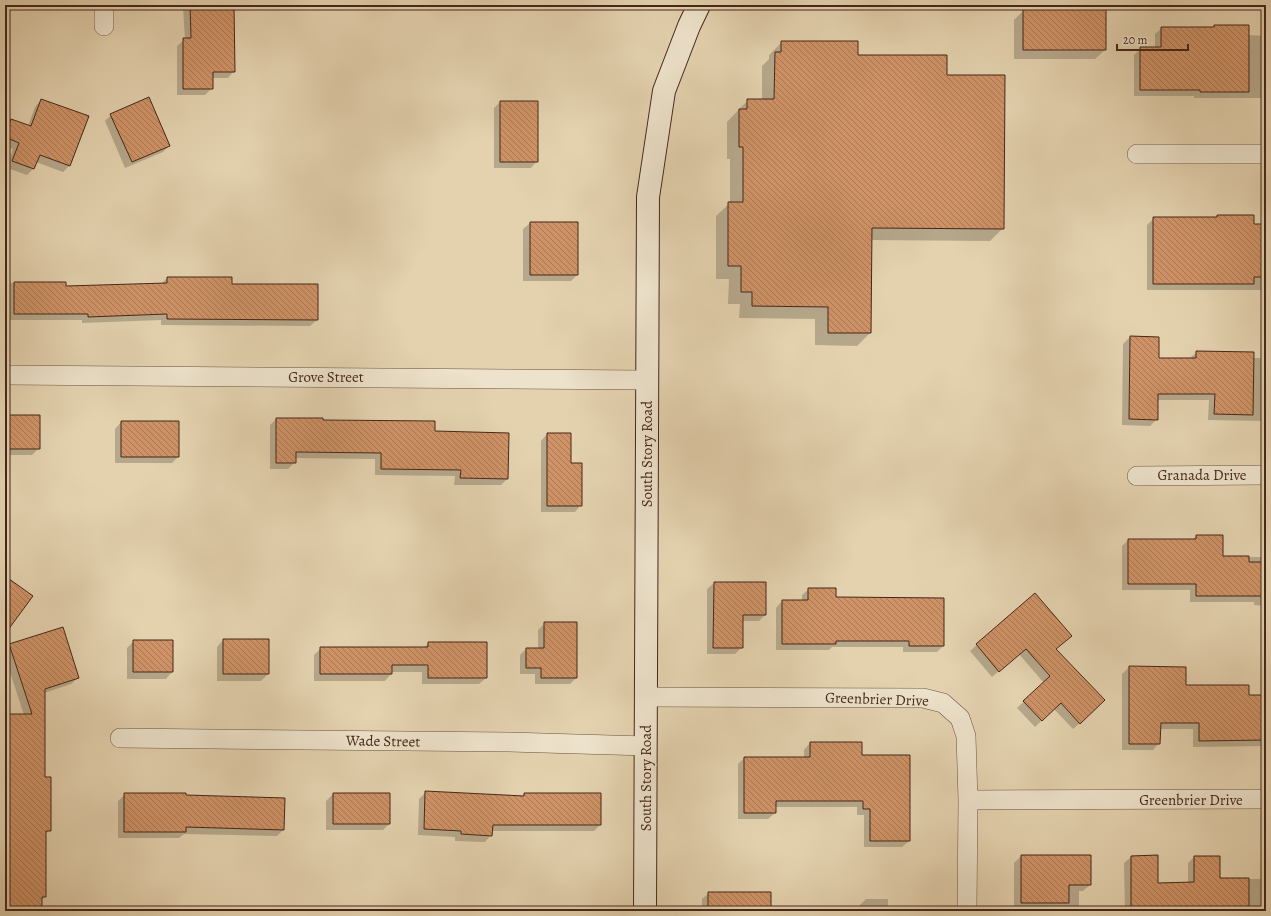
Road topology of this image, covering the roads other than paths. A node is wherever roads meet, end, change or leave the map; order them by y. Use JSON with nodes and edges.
{"nodes":[{"id":1,"x":104,"y":5,"type":"edge"},
{"id":2,"x":699,"y":5,"type":"edge"},
{"id":3,"x":104,"y":26,"type":"dead end"},
{"id":4,"x":1137,"y":154,"type":"dead end"},
{"id":5,"x":1266,"y":154,"type":"edge"},
{"id":6,"x":5,"y":375,"type":"edge"},
{"id":7,"x":647,"y":380,"type":"junction"},
{"id":8,"x":1266,"y":475,"type":"edge"},
{"id":9,"x":1137,"y":476,"type":"dead end"},
{"id":10,"x":646,"y":697,"type":"junction"},
{"id":11,"x":120,"y":738,"type":"dead end"},
{"id":12,"x":646,"y":746,"type":"junction"},
{"id":13,"x":1266,"y":799,"type":"edge"},
{"id":14,"x":968,"y":800,"type":"junction"},
{"id":15,"x":645,"y":911,"type":"edge"},
{"id":16,"x":967,"y":911,"type":"edge"}],
"edges":[{"from":1,"to":3,"type":"street"},
{"from":2,"to":7,"type":"main road","name":"South Story Road"},
{"from":4,"to":5,"type":"street"},
{"from":6,"to":7,"type":"street","name":"Grove Street"},
{"from":7,"to":10,"type":"main road","name":"South Story Road"},
{"from":8,"to":9,"type":"street","name":"Granada Drive"},
{"from":10,"to":12,"type":"main road","name":"South Story Road"},
{"from":10,"to":14,"type":"street","name":"Greenbrier Drive"},
{"from":11,"to":12,"type":"street","name":"Wade Street"},
{"from":12,"to":15,"type":"main road","name":"South Story Road"},
{"from":13,"to":14,"type":"street","name":"Greenbrier Drive"},
{"from":14,"to":16,"type":"street"}]}
